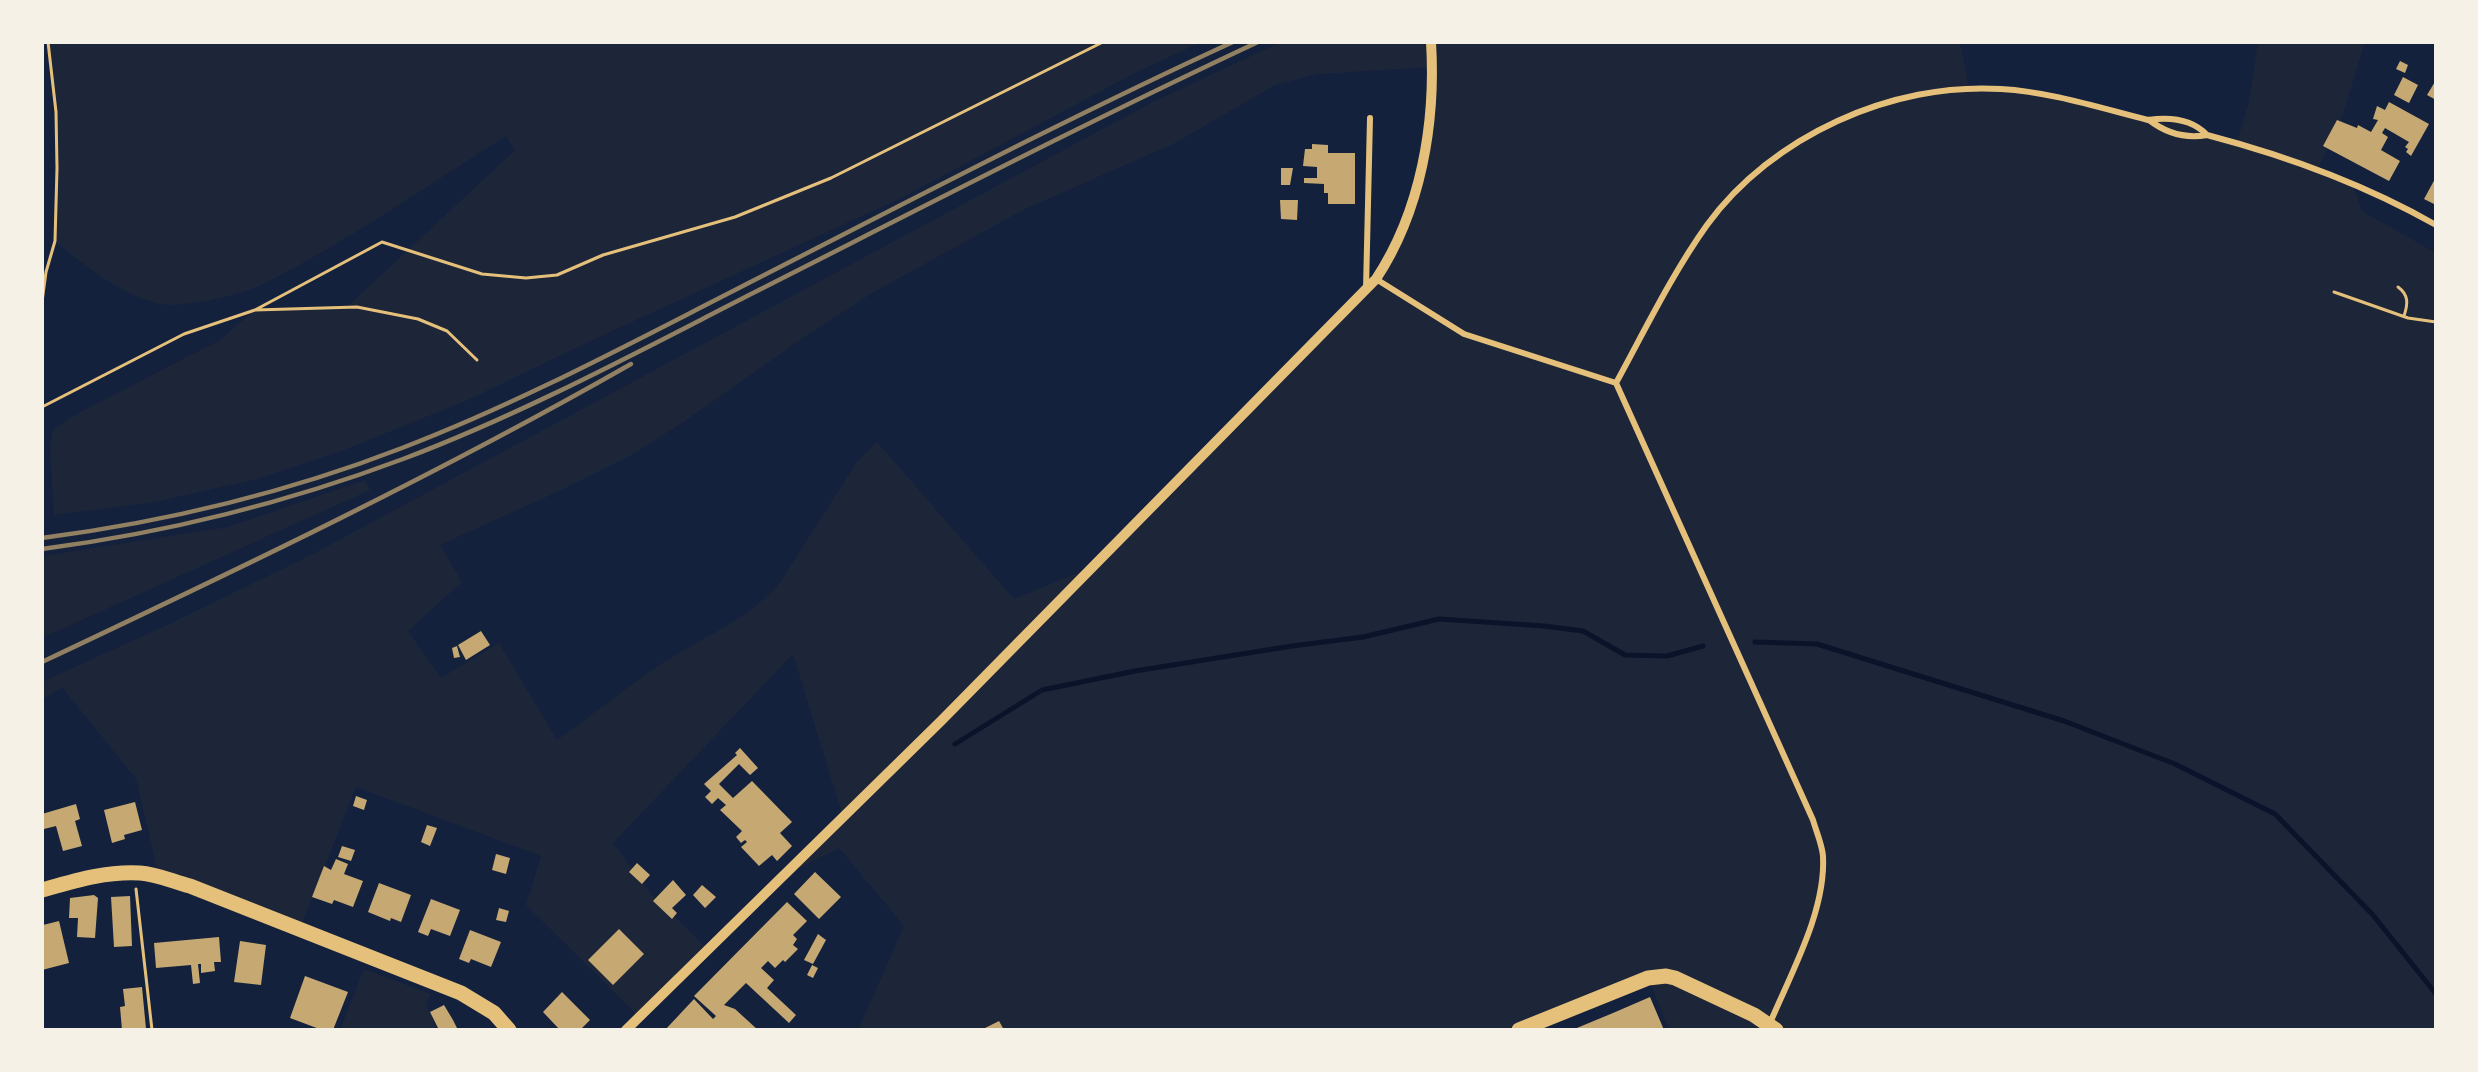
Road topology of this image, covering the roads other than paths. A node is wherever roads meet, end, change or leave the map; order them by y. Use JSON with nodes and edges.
{"nodes":[{"id":1,"x":1431,"y":42,"type":"edge"},
{"id":2,"x":1370,"y":118,"type":"dead end"},
{"id":3,"x":2148,"y":120,"type":"junction"},
{"id":4,"x":2206,"y":135,"type":"junction"},
{"id":5,"x":2436,"y":225,"type":"edge"},
{"id":6,"x":1376,"y":279,"type":"junction"},
{"id":7,"x":1366,"y":289,"type":"junction"},
{"id":8,"x":1616,"y":383,"type":"junction"},
{"id":9,"x":42,"y":890,"type":"edge"},
{"id":10,"x":1773,"y":1027,"type":"edge"},
{"id":11,"x":509,"y":1030,"type":"edge"},
{"id":12,"x":626,"y":1030,"type":"edge"},
{"id":13,"x":1519,"y":1030,"type":"edge"}],
"edges":[{"from":1,"to":6,"type":"street"},
{"from":2,"to":7,"type":"street"},
{"from":3,"to":4,"type":"street"},
{"from":3,"to":4,"type":"street"},
{"from":3,"to":8,"type":"street"},
{"from":4,"to":5,"type":"street"},
{"from":6,"to":7,"type":"street"},
{"from":6,"to":8,"type":"street"},
{"from":7,"to":12,"type":"street"},
{"from":8,"to":10,"type":"street"},
{"from":9,"to":11,"type":"main road"},
{"from":10,"to":13,"type":"main road"}]}
